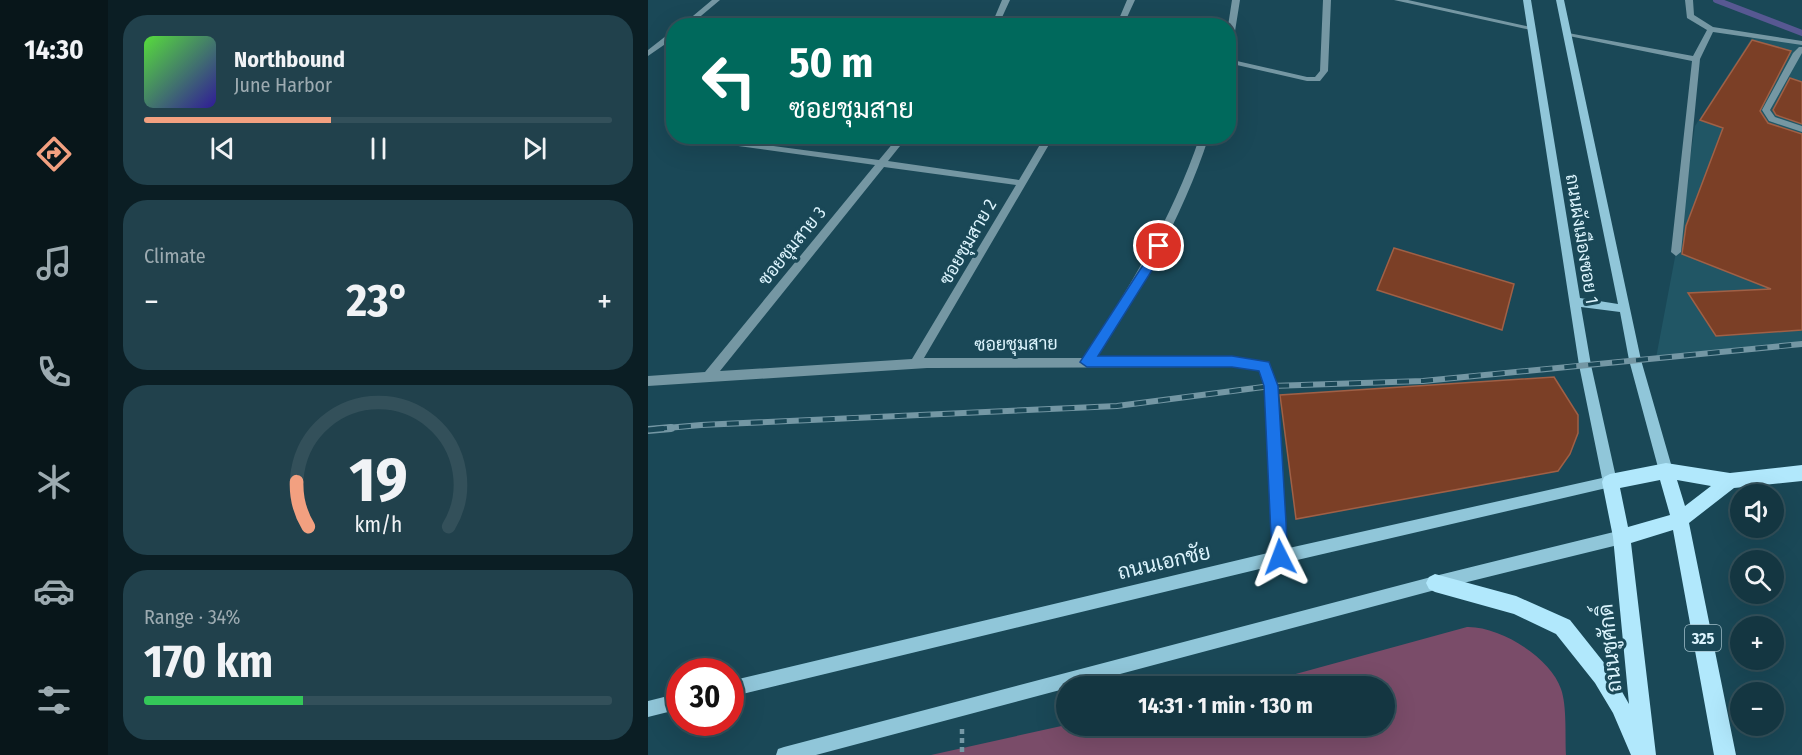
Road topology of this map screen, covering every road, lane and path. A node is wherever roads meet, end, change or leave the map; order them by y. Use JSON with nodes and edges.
{"nodes":[{"id":1,"x":716,"y":0,"type":"edge"},
{"id":2,"x":1006,"y":0,"type":"edge"},
{"id":3,"x":1131,"y":0,"type":"edge"},
{"id":4,"x":1236,"y":0,"type":"edge"},
{"id":5,"x":1327,"y":0,"type":"edge"},
{"id":6,"x":1398,"y":0,"type":"edge"},
{"id":7,"x":1527,"y":0,"type":"edge"},
{"id":8,"x":1560,"y":0,"type":"edge"},
{"id":9,"x":1689,"y":0,"type":"edge"},
{"id":10,"x":694,"y":18,"type":"edge"},
{"id":11,"x":998,"y":18,"type":"edge"},
{"id":12,"x":1123,"y":18,"type":"edge"},
{"id":13,"x":1233,"y":18,"type":"edge"},
{"id":14,"x":1531,"y":28,"type":"junction"},
{"id":15,"x":1711,"y":29,"type":"junction"},
{"id":16,"x":1568,"y":35,"type":"junction"},
{"id":17,"x":666,"y":40,"type":"edge"},
{"id":18,"x":1802,"y":43,"type":"edge"},
{"id":19,"x":1802,"y":49,"type":"edge"},
{"id":20,"x":648,"y":54,"type":"edge"},
{"id":21,"x":1696,"y":59,"type":"junction"},
{"id":22,"x":1236,"y":63,"type":"edge"},
{"id":23,"x":1802,"y":129,"type":"edge"},
{"id":24,"x":745,"y":144,"type":"edge"},
{"id":25,"x":897,"y":144,"type":"edge"},
{"id":26,"x":1045,"y":144,"type":"edge"},
{"id":27,"x":1203,"y":144,"type":"edge"},
{"id":28,"x":880,"y":163,"type":"junction"},
{"id":29,"x":1021,"y":183,"type":"junction"},
{"id":30,"x":1676,"y":252,"type":"dead end"},
{"id":31,"x":1575,"y":302,"type":"junction"},
{"id":32,"x":1625,"y":309,"type":"junction"},
{"id":33,"x":1087,"y":362,"type":"junction"},
{"id":34,"x":915,"y":364,"type":"junction"},
{"id":35,"x":708,"y":377,"type":"junction"},
{"id":36,"x":648,"y":381,"type":"edge"},
{"id":37,"x":1666,"y":471,"type":"junction"},
{"id":38,"x":1802,"y":473,"type":"edge"},
{"id":39,"x":1730,"y":481,"type":"junction"},
{"id":40,"x":1610,"y":482,"type":"junction"},
{"id":41,"x":1680,"y":520,"type":"junction"},
{"id":42,"x":1622,"y":537,"type":"junction"},
{"id":43,"x":1280,"y":557,"type":"junction"},
{"id":44,"x":1435,"y":583,"type":"junction"},
{"id":45,"x":744,"y":686,"type":"edge"},
{"id":46,"x":666,"y":704,"type":"edge"},
{"id":47,"x":648,"y":709,"type":"edge"},
{"id":48,"x":784,"y":755,"type":"edge"},
{"id":49,"x":1644,"y":755,"type":"edge"},
{"id":50,"x":1725,"y":755,"type":"edge"}],
"edges":[{"from":1,"to":10,"type":"street"},
{"from":2,"to":11,"type":"street"},
{"from":3,"to":12,"type":"street"},
{"from":4,"to":13,"type":"street"},
{"from":5,"to":22,"type":"street"},
{"from":6,"to":14,"type":"street"},
{"from":7,"to":14,"type":"main road","name":"ถนนผังเมืองซอย 1"},
{"from":8,"to":16,"type":"main road","name":"ถนนผังเมืองซอย 1"},
{"from":9,"to":15,"type":"street"},
{"from":14,"to":31,"type":"main road","name":"ถนนผังเมืองซอย 1"},
{"from":15,"to":18,"type":"street"},
{"from":15,"to":21,"type":"street"},
{"from":16,"to":21,"type":"street"},
{"from":16,"to":32,"type":"main road","name":"ถนนผังเมืองซอย 1"},
{"from":17,"to":20,"type":"street"},
{"from":19,"to":23,"type":"street"},
{"from":21,"to":30,"type":"street"},
{"from":24,"to":28,"type":"street"},
{"from":25,"to":28,"type":"street","name":"ซอยชุมสาย 3"},
{"from":26,"to":29,"type":"street","name":"ซอยชุมสาย 2"},
{"from":27,"to":33,"type":"street"},
{"from":28,"to":29,"type":"street"},
{"from":28,"to":35,"type":"street","name":"ซอยชุมสาย 3"},
{"from":29,"to":34,"type":"street","name":"ซอยชุมสาย 2"},
{"from":31,"to":32,"type":"main road"},
{"from":31,"to":40,"type":"main road","name":"ถนนผังเมืองซอย 1"},
{"from":32,"to":37,"type":"main road","name":"ถนนผังเมืองซอย 1"},
{"from":33,"to":34,"type":"street","name":"ซอยชุมสาย"},
{"from":33,"to":43,"type":"street","name":"ซอยชุมสาย"},
{"from":34,"to":35,"type":"street","name":"ซอยชุมสาย"},
{"from":35,"to":36,"type":"street","name":"ซอยชุมสาย"},
{"from":37,"to":39,"type":"main road"},
{"from":37,"to":40,"type":"main road"},
{"from":37,"to":41,"type":"main road"},
{"from":38,"to":39,"type":"main road"},
{"from":39,"to":41,"type":"main road"},
{"from":40,"to":42,"type":"main road","name":"ถนนชูศักดิ์"},
{"from":40,"to":43,"type":"main road","name":"ถนนเอกชัย"},
{"from":41,"to":42,"type":"main road"},
{"from":41,"to":50,"type":"main road","number":"325"},
{"from":42,"to":44,"type":"main road"},
{"from":42,"to":49,"type":"main road","name":"ถนนชูศักดิ์"},
{"from":43,"to":45,"type":"main road","name":"ถนนเอกชัย"},
{"from":44,"to":48,"type":"main road"},
{"from":44,"to":49,"type":"main road"},
{"from":46,"to":47,"type":"main road"}]}
